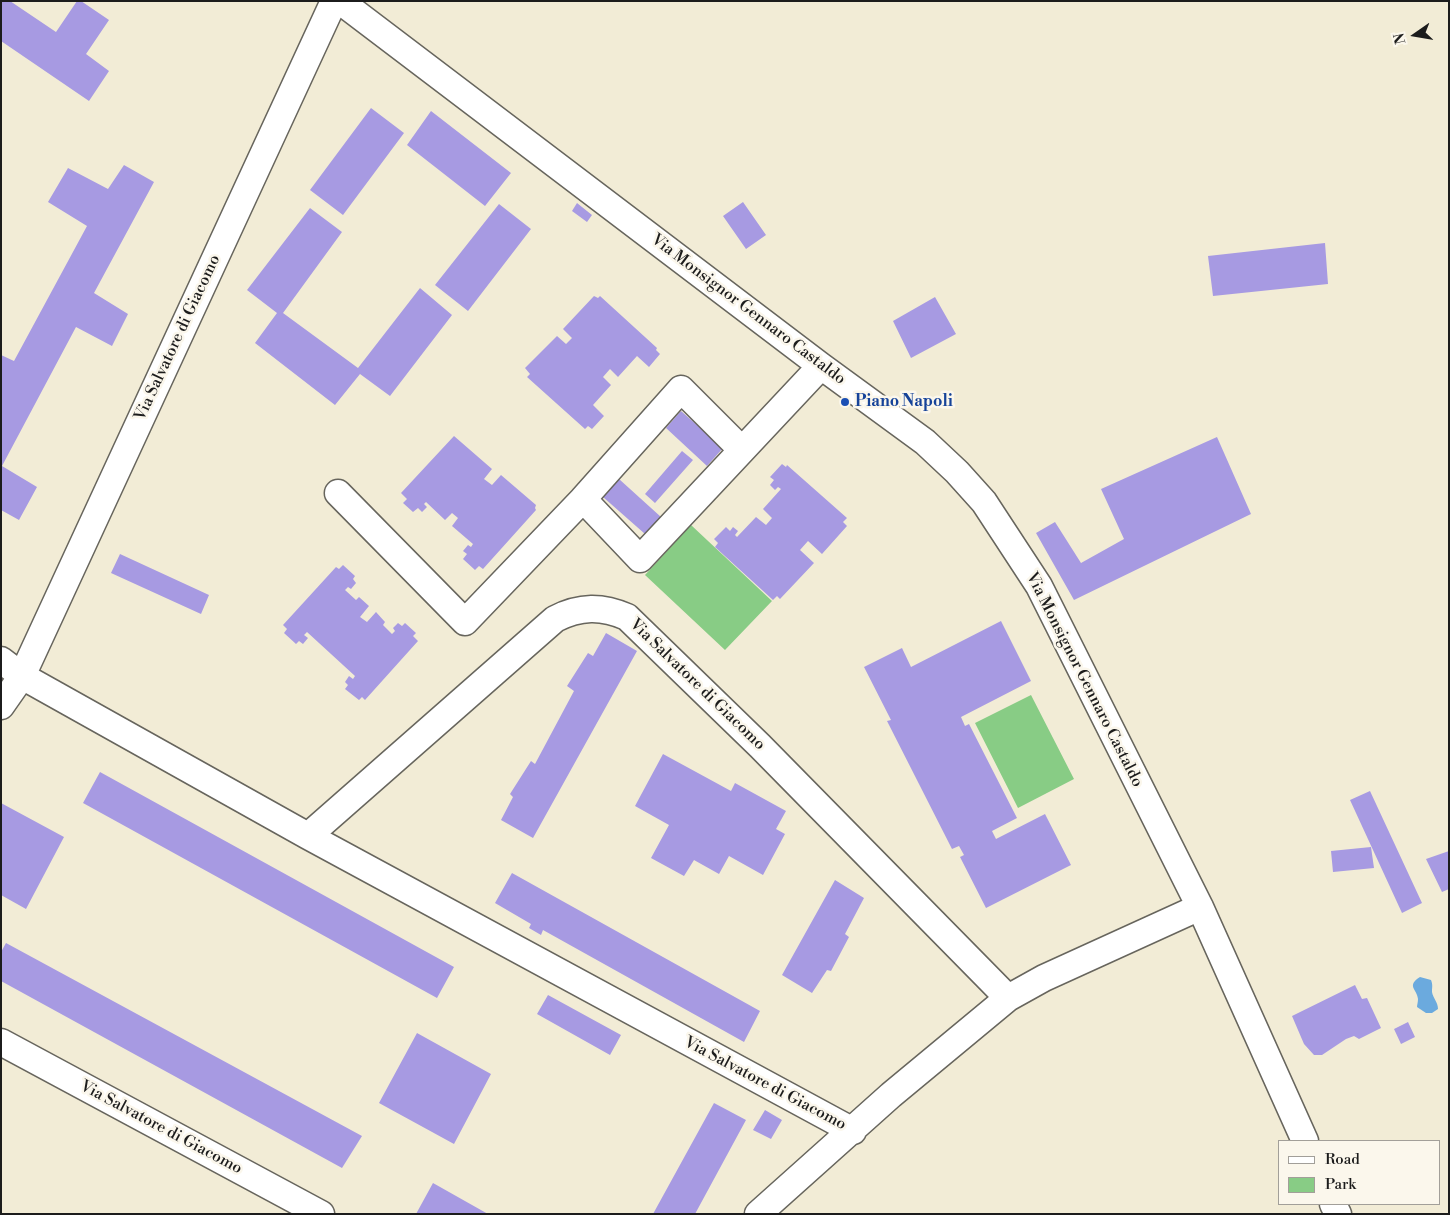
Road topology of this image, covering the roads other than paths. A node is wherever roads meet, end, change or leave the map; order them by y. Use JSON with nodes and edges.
{"nodes":[{"id":1,"x":334,"y":1,"type":"edge"},
{"id":2,"x":340,"y":1,"type":"edge"},
{"id":3,"x":821,"y":366,"type":"junction"},
{"id":4,"x":742,"y":450,"type":"junction"},
{"id":5,"x":338,"y":493,"type":"dead end"},
{"id":6,"x":583,"y":499,"type":"junction"},
{"id":7,"x":1,"y":660,"type":"edge"},
{"id":8,"x":22,"y":676,"type":"junction"},
{"id":9,"x":1,"y":706,"type":"edge"},
{"id":10,"x":308,"y":836,"type":"junction"},
{"id":11,"x":1200,"y":907,"type":"junction"},
{"id":12,"x":1008,"y":998,"type":"junction"},
{"id":13,"x":1,"y":1042,"type":"edge"},
{"id":14,"x":853,"y":1131,"type":"junction"},
{"id":15,"x":1305,"y":1140,"type":"edge"},
{"id":16,"x":322,"y":1214,"type":"edge"},
{"id":17,"x":758,"y":1214,"type":"edge"}],
"edges":[{"from":1,"to":8,"type":"street","name":"Via Salvatore di Giacomo"},
{"from":2,"to":3,"type":"street","name":"Via Monsignor Gennaro Castaldo"},
{"from":3,"to":4,"type":"street"},
{"from":3,"to":11,"type":"street","name":"Via Monsignor Gennaro Castaldo"},
{"from":4,"to":6,"type":"street"},
{"from":4,"to":6,"type":"street"},
{"from":5,"to":6,"type":"street"},
{"from":7,"to":8,"type":"street","name":"Via Salvatore di Giacomo"},
{"from":8,"to":9,"type":"street","name":"Via Salvatore di Giacomo"},
{"from":8,"to":10,"type":"street","name":"Via Salvatore di Giacomo"},
{"from":10,"to":12,"type":"street","name":"Via Salvatore di Giacomo"},
{"from":10,"to":14,"type":"street","name":"Via Salvatore di Giacomo"},
{"from":11,"to":12,"type":"street","name":"Via Salvatore di Giacomo"},
{"from":11,"to":15,"type":"street","name":"Via Monsignor Gennaro Castaldo"},
{"from":12,"to":14,"type":"street","name":"Via Salvatore di Giacomo"},
{"from":13,"to":16,"type":"street","name":"Via Salvatore di Giacomo"},
{"from":14,"to":17,"type":"street","name":"Via Salvatore di Giacomo"}]}
